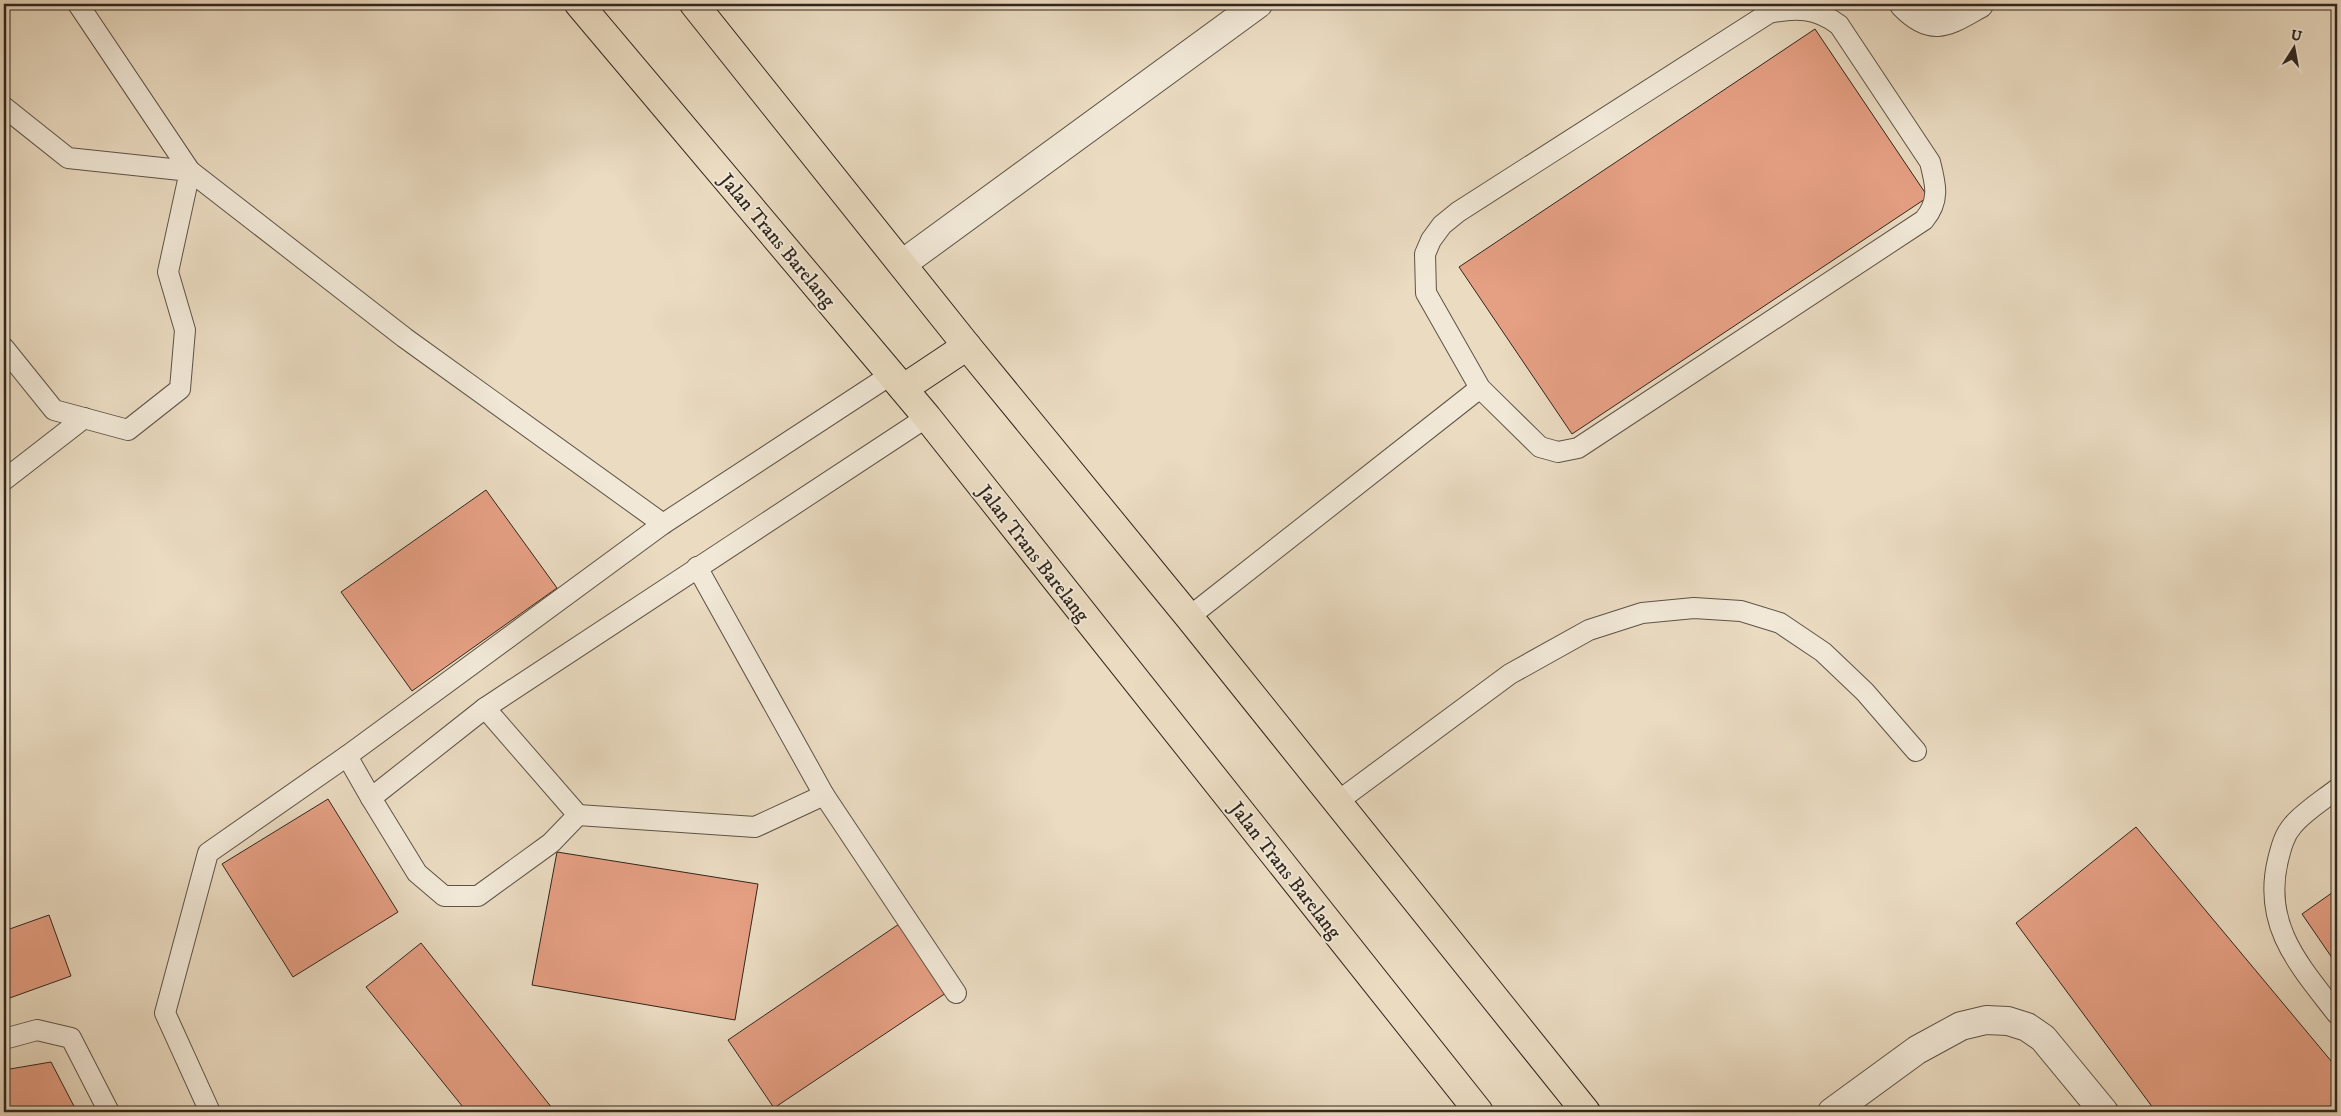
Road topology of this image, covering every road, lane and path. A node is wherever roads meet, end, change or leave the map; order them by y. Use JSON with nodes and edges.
{"nodes":[{"id":1,"x":78,"y":4,"type":"edge"},
{"id":2,"x":579,"y":4,"type":"edge"},
{"id":3,"x":694,"y":4,"type":"edge"},
{"id":4,"x":1904,"y":4,"type":"edge"},
{"id":5,"x":1980,"y":4,"type":"edge"},
{"id":6,"x":1250,"y":6,"type":"edge"},
{"id":7,"x":4,"y":107,"type":"edge"},
{"id":8,"x":190,"y":171,"type":"junction"},
{"id":9,"x":902,"y":264,"type":"junction"},
{"id":10,"x":967,"y":346,"type":"junction"},
{"id":11,"x":4,"y":348,"type":"edge"},
{"id":12,"x":898,"y":381,"type":"junction"},
{"id":13,"x":1480,"y":388,"type":"junction"},
{"id":14,"x":927,"y":417,"type":"junction"},
{"id":15,"x":84,"y":418,"type":"junction"},
{"id":16,"x":4,"y":480,"type":"edge"},
{"id":17,"x":664,"y":524,"type":"junction"},
{"id":18,"x":697,"y":567,"type":"junction"},
{"id":19,"x":1189,"y":617,"type":"junction"},
{"id":20,"x":486,"y":708,"type":"junction"},
{"id":21,"x":1916,"y":751,"type":"dead end"},
{"id":22,"x":347,"y":756,"type":"junction"},
{"id":23,"x":2337,"y":788,"type":"edge"},
{"id":24,"x":824,"y":795,"type":"junction"},
{"id":25,"x":371,"y":798,"type":"junction"},
{"id":26,"x":1337,"y":802,"type":"junction"},
{"id":27,"x":578,"y":816,"type":"junction"},
{"id":28,"x":956,"y":993,"type":"dead end"},
{"id":29,"x":2337,"y":1014,"type":"edge"},
{"id":30,"x":4,"y":1039,"type":"edge"},
{"id":31,"x":109,"y":1112,"type":"edge"},
{"id":32,"x":210,"y":1112,"type":"edge"},
{"id":33,"x":1479,"y":1112,"type":"edge"},
{"id":34,"x":1586,"y":1112,"type":"edge"},
{"id":35,"x":1832,"y":1112,"type":"edge"},
{"id":36,"x":2104,"y":1112,"type":"edge"}],
"edges":[{"from":1,"to":8,"type":"lane"},
{"from":2,"to":12,"type":"highway","name":"Jalan Trans Barelang"},
{"from":3,"to":9,"type":"highway"},
{"from":4,"to":5,"type":"street"},
{"from":6,"to":9,"type":"street"},
{"from":7,"to":8,"type":"lane"},
{"from":8,"to":15,"type":"lane"},
{"from":8,"to":17,"type":"lane"},
{"from":9,"to":10,"type":"highway"},
{"from":10,"to":12,"type":"highway"},
{"from":10,"to":19,"type":"highway"},
{"from":11,"to":15,"type":"lane"},
{"from":12,"to":14,"type":"highway","name":"Jalan Trans Barelang"},
{"from":12,"to":17,"type":"lane"},
{"from":13,"to":13,"type":"lane"},
{"from":13,"to":19,"type":"lane"},
{"from":14,"to":18,"type":"lane"},
{"from":14,"to":33,"type":"highway","name":"Jalan Trans Barelang"},
{"from":15,"to":16,"type":"lane"},
{"from":17,"to":22,"type":"lane"},
{"from":18,"to":20,"type":"lane"},
{"from":18,"to":24,"type":"lane"},
{"from":19,"to":26,"type":"highway"},
{"from":20,"to":25,"type":"lane"},
{"from":20,"to":27,"type":"lane"},
{"from":21,"to":26,"type":"lane"},
{"from":22,"to":25,"type":"lane"},
{"from":22,"to":32,"type":"lane"},
{"from":23,"to":29,"type":"lane"},
{"from":24,"to":27,"type":"lane"},
{"from":24,"to":28,"type":"lane"},
{"from":25,"to":27,"type":"lane"},
{"from":26,"to":34,"type":"highway"},
{"from":30,"to":31,"type":"lane"},
{"from":35,"to":36,"type":"street"}]}
